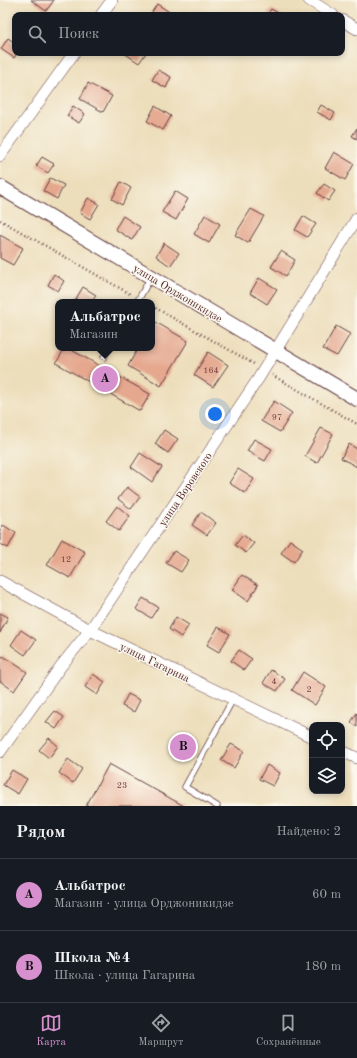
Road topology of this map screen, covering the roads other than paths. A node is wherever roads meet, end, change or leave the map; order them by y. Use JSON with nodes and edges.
{"nodes":[{"id":1,"x":112,"y":0,"type":"edge"},
{"id":2,"x":309,"y":0,"type":"edge"},
{"id":3,"x":103,"y":12,"type":"edge"},
{"id":4,"x":328,"y":12,"type":"edge"},
{"id":5,"x":345,"y":22,"type":"edge"},
{"id":6,"x":357,"y":29,"type":"edge"},
{"id":7,"x":72,"y":56,"type":"edge"},
{"id":8,"x":0,"y":156,"type":"edge"},
{"id":9,"x":0,"y":187,"type":"edge"},
{"id":10,"x":357,"y":218,"type":"edge"},
{"id":11,"x":151,"y":277,"type":"junction"},
{"id":12,"x":139,"y":299,"type":"edge"},
{"id":13,"x":275,"y":350,"type":"junction"},
{"id":14,"x":107,"y":351,"type":"edge"},
{"id":15,"x":104,"y":357,"type":"dead end"},
{"id":16,"x":357,"y":399,"type":"edge"},
{"id":17,"x":0,"y":581,"type":"edge"},
{"id":18,"x":90,"y":630,"type":"junction"},
{"id":19,"x":233,"y":699,"type":"junction"},
{"id":20,"x":309,"y":736,"type":"edge"},
{"id":21,"x":0,"y":752,"type":"edge"},
{"id":22,"x":345,"y":752,"type":"edge"},
{"id":23,"x":357,"y":758,"type":"edge"},
{"id":24,"x":217,"y":806,"type":"edge"}],
"edges":[{"from":1,"to":3,"type":"street"},
{"from":2,"to":4,"type":"street"},
{"from":5,"to":6,"type":"street"},
{"from":7,"to":8,"type":"street"},
{"from":9,"to":11,"type":"street","name":"улица Орджоникидзе"},
{"from":10,"to":13,"type":"street","name":"улица Воровского"},
{"from":11,"to":12,"type":"lane"},
{"from":11,"to":13,"type":"street","name":"улица Орджоникидзе"},
{"from":13,"to":16,"type":"street","name":"улица Орджоникидзе"},
{"from":13,"to":18,"type":"street","name":"улица Воровского"},
{"from":14,"to":15,"type":"lane"},
{"from":17,"to":18,"type":"street","name":"улица Гагарина"},
{"from":18,"to":19,"type":"street","name":"улица Гагарина"},
{"from":18,"to":21,"type":"street","name":"улица Воровского"},
{"from":19,"to":20,"type":"street","name":"улица Гагарина"},
{"from":19,"to":24,"type":"lane"},
{"from":22,"to":23,"type":"street"}]}
